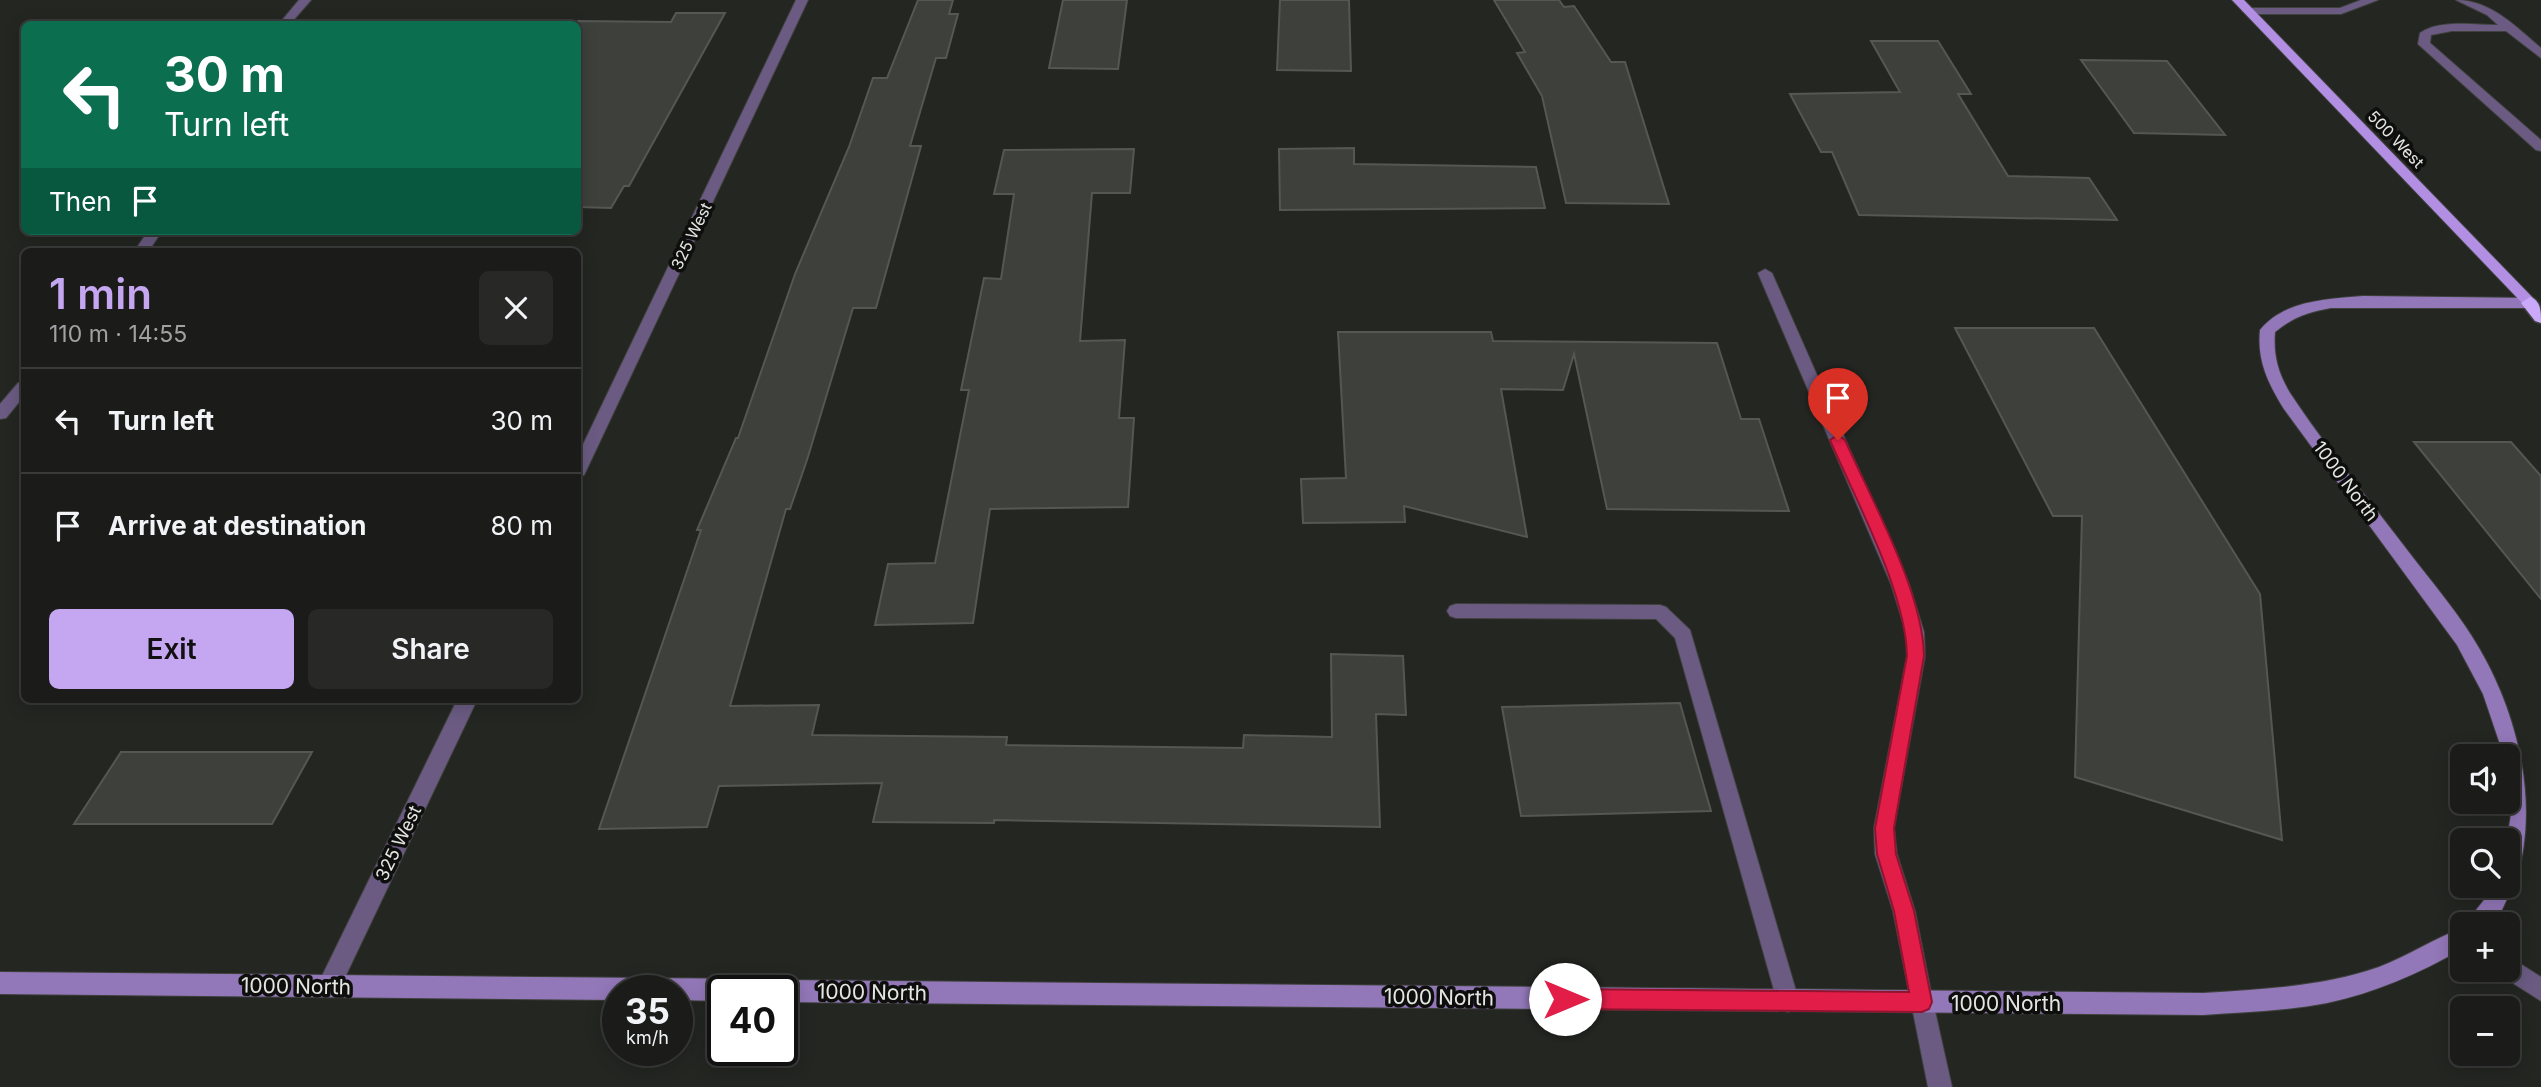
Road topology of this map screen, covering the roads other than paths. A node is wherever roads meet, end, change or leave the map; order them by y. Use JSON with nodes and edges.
{"nodes":[{"id":1,"x":305,"y":0,"type":"edge"},
{"id":2,"x":803,"y":0,"type":"edge"},
{"id":3,"x":2238,"y":0,"type":"edge"},
{"id":4,"x":2372,"y":0,"type":"edge"},
{"id":5,"x":2462,"y":0,"type":"edge"},
{"id":6,"x":2248,"y":10,"type":"junction"},
{"id":7,"x":287,"y":21,"type":"edge"},
{"id":8,"x":2509,"y":28,"type":"junction"},
{"id":9,"x":2541,"y":54,"type":"edge"},
{"id":10,"x":2541,"y":147,"type":"edge"},
{"id":11,"x":1765,"y":273,"type":"dead end"},
{"id":12,"x":2538,"y":309,"type":"edge"},
{"id":13,"x":13,"y":394,"type":"edge"},
{"id":14,"x":0,"y":414,"type":"edge"},
{"id":15,"x":581,"y":465,"type":"edge"},
{"id":16,"x":1456,"y":611,"type":"dead end"},
{"id":17,"x":466,"y":703,"type":"edge"},
{"id":18,"x":2518,"y":828,"type":"edge"},
{"id":19,"x":2450,"y":944,"type":"edge"},
{"id":20,"x":2520,"y":975,"type":"edge"},
{"id":21,"x":0,"y":983,"type":"edge"},
{"id":22,"x":329,"y":986,"type":"junction"},
{"id":23,"x":707,"y":990,"type":"edge"},
{"id":24,"x":2541,"y":990,"type":"edge"},
{"id":25,"x":798,"y":991,"type":"edge"},
{"id":26,"x":1788,"y":1001,"type":"junction"},
{"id":27,"x":1922,"y":1002,"type":"junction"},
{"id":28,"x":1940,"y":1087,"type":"edge"}],
"edges":[{"from":1,"to":7,"type":"street"},
{"from":2,"to":15,"type":"street","name":"325 West"},
{"from":3,"to":6,"type":"main road","name":"500 West"},
{"from":4,"to":6,"type":"street"},
{"from":5,"to":8,"type":"street"},
{"from":6,"to":12,"type":"main road","name":"500 West"},
{"from":8,"to":9,"type":"street"},
{"from":8,"to":10,"type":"street"},
{"from":11,"to":27,"type":"street"},
{"from":12,"to":18,"type":"street","name":"1000 North"},
{"from":13,"to":14,"type":"street"},
{"from":16,"to":26,"type":"street"},
{"from":17,"to":22,"type":"street","name":"325 West"},
{"from":19,"to":27,"type":"street","name":"1000 North"},
{"from":20,"to":24,"type":"street"},
{"from":21,"to":22,"type":"street","name":"1000 North"},
{"from":22,"to":23,"type":"street","name":"1000 North"},
{"from":25,"to":26,"type":"street","name":"1000 North"},
{"from":26,"to":27,"type":"street","name":"1000 North"},
{"from":27,"to":28,"type":"street"}]}
